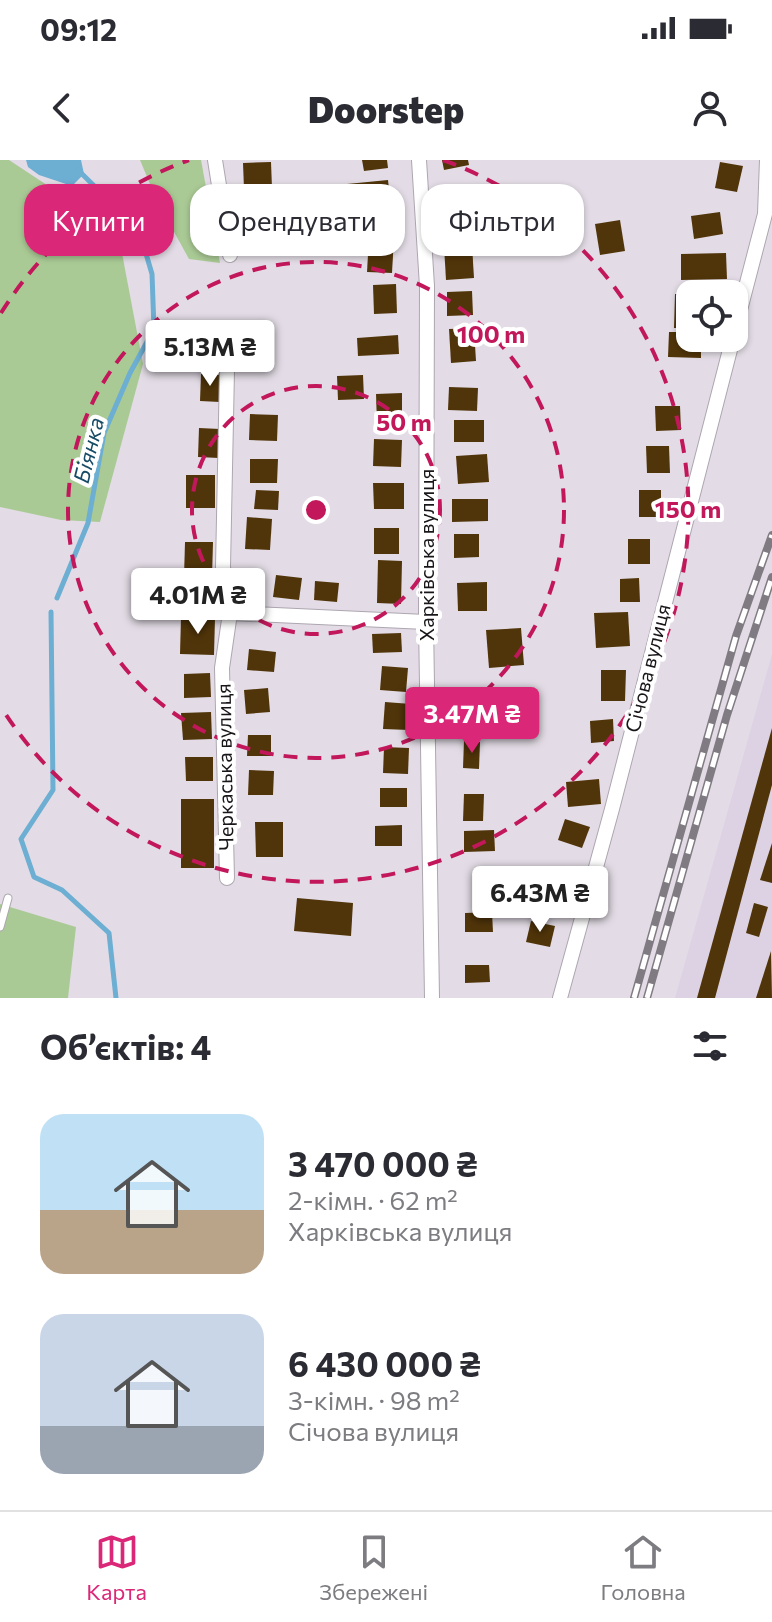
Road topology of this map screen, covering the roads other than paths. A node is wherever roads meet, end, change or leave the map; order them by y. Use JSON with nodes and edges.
{"nodes":[{"id":1,"x":215,"y":160,"type":"edge"},
{"id":2,"x":419,"y":160,"type":"edge"},
{"id":3,"x":767,"y":160,"type":"edge"},
{"id":4,"x":219,"y":184,"type":"edge"},
{"id":5,"x":748,"y":280,"type":"edge"},
{"id":6,"x":729,"y":352,"type":"edge"},
{"id":7,"x":227,"y":370,"type":"dead end"},
{"id":8,"x":230,"y":613,"type":"junction"},
{"id":9,"x":426,"y":622,"type":"junction"},
{"id":10,"x":227,"y":878,"type":"dead end"},
{"id":11,"x":8,"y":898,"type":"dead end"},
{"id":12,"x":0,"y":927,"type":"edge"},
{"id":13,"x":432,"y":998,"type":"edge"},
{"id":14,"x":560,"y":998,"type":"edge"}],
"edges":[{"from":1,"to":4,"type":"street"},
{"from":2,"to":9,"type":"street","name":"Харківська вулиця"},
{"from":3,"to":5,"type":"street","name":"Січова вулиця"},
{"from":6,"to":14,"type":"street","name":"Січова вулиця"},
{"from":7,"to":8,"type":"street","name":"Черкаська вулиця"},
{"from":8,"to":9,"type":"street"},
{"from":8,"to":10,"type":"street","name":"Черкаська вулиця"},
{"from":9,"to":13,"type":"street","name":"Харківська вулиця"},
{"from":11,"to":12,"type":"lane"}]}
